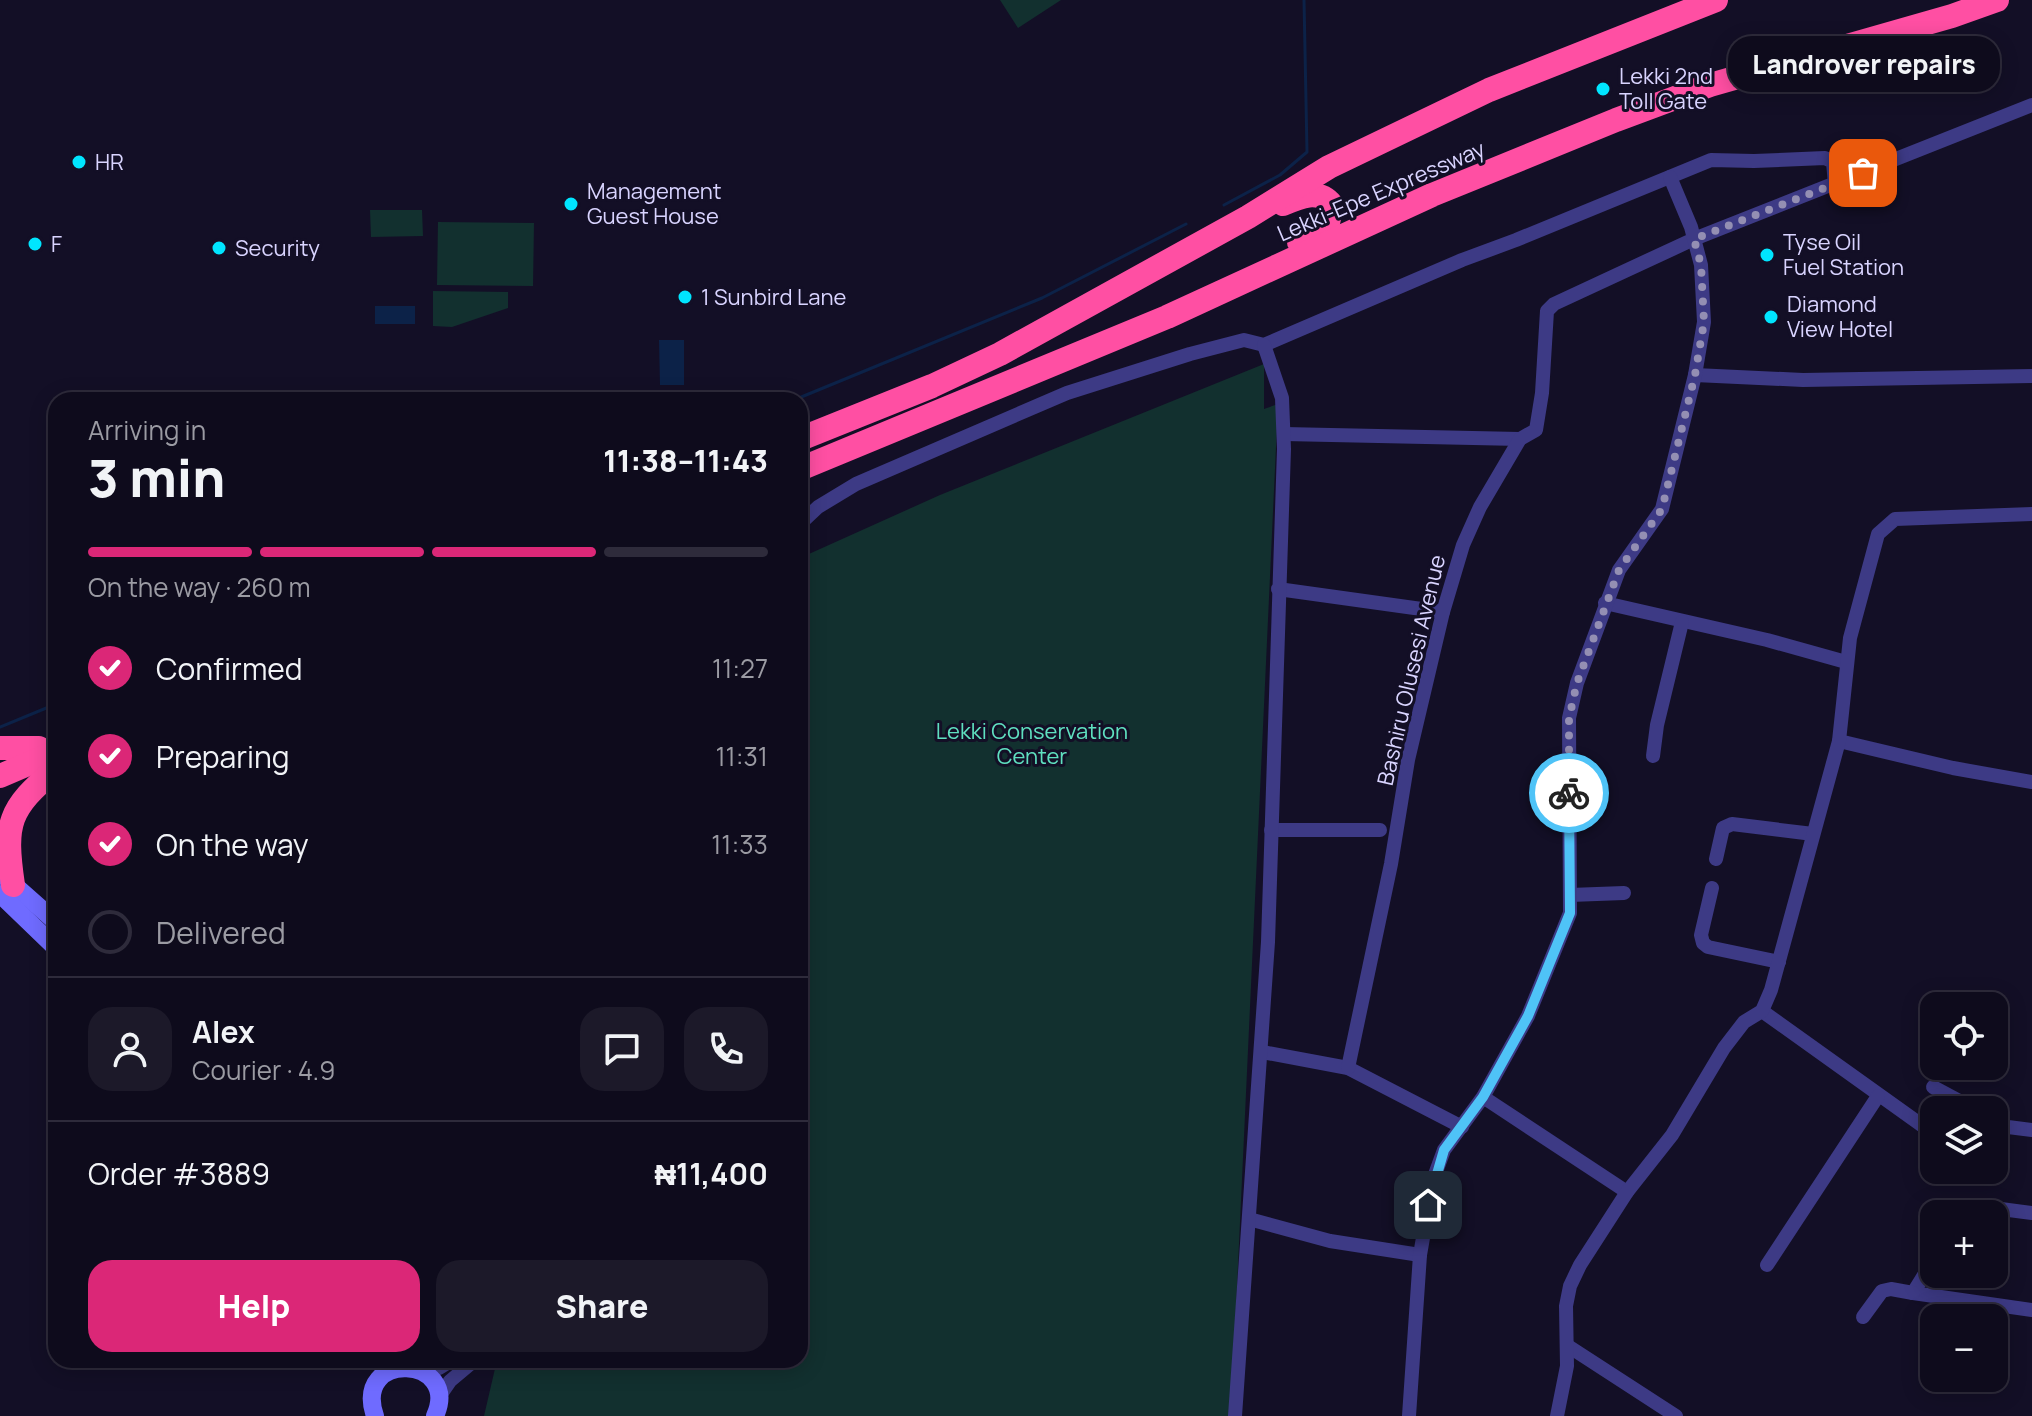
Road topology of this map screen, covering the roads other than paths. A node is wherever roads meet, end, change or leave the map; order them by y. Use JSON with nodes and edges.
{"nodes":[{"id":1,"x":1716,"y":0,"type":"edge"},
{"id":2,"x":1997,"y":0,"type":"edge"},
{"id":3,"x":2032,"y":105,"type":"edge"},
{"id":4,"x":1670,"y":177,"type":"junction"},
{"id":5,"x":1835,"y":185,"type":"junction"},
{"id":6,"x":1248,"y":217,"type":"junction"},
{"id":7,"x":1694,"y":239,"type":"junction"},
{"id":8,"x":1246,"y":280,"type":"junction"},
{"id":9,"x":1264,"y":345,"type":"junction"},
{"id":10,"x":1695,"y":375,"type":"junction"},
{"id":11,"x":2032,"y":376,"type":"edge"},
{"id":12,"x":1284,"y":434,"type":"junction"},
{"id":13,"x":808,"y":436,"type":"edge"},
{"id":14,"x":1520,"y":439,"type":"junction"},
{"id":15,"x":808,"y":466,"type":"edge"},
{"id":16,"x":2032,"y":514,"type":"edge"},
{"id":17,"x":808,"y":516,"type":"edge"},
{"id":18,"x":1278,"y":589,"type":"junction"},
{"id":19,"x":1605,"y":603,"type":"junction"},
{"id":20,"x":1443,"y":612,"type":"junction"},
{"id":21,"x":1682,"y":622,"type":"junction"},
{"id":22,"x":1846,"y":662,"type":"junction"},
{"id":23,"x":1839,"y":741,"type":"junction"},
{"id":24,"x":48,"y":747,"type":"edge"},
{"id":25,"x":0,"y":748,"type":"edge"},
{"id":26,"x":48,"y":748,"type":"edge"},
{"id":27,"x":48,"y":748,"type":"edge"},
{"id":28,"x":1653,"y":756,"type":"dead end"},
{"id":29,"x":0,"y":765,"type":"edge"},
{"id":30,"x":48,"y":773,"type":"edge"},
{"id":31,"x":0,"y":776,"type":"edge"},
{"id":32,"x":48,"y":776,"type":"edge"},
{"id":33,"x":2032,"y":782,"type":"edge"},
{"id":34,"x":0,"y":796,"type":"edge"},
{"id":35,"x":1271,"y":830,"type":"junction"},
{"id":36,"x":1380,"y":830,"type":"dead end"},
{"id":37,"x":1813,"y":834,"type":"junction"},
{"id":38,"x":1716,"y":859,"type":"dead end"},
{"id":39,"x":4,"y":884,"type":"edge"},
{"id":40,"x":1712,"y":888,"type":"dead end"},
{"id":41,"x":1624,"y":893,"type":"dead end"},
{"id":42,"x":1570,"y":895,"type":"junction"},
{"id":43,"x":48,"y":916,"type":"edge"},
{"id":44,"x":48,"y":938,"type":"edge"},
{"id":45,"x":1779,"y":962,"type":"junction"},
{"id":46,"x":1762,"y":1011,"type":"junction"},
{"id":47,"x":1262,"y":1052,"type":"junction"},
{"id":48,"x":1348,"y":1068,"type":"junction"},
{"id":49,"x":1933,"y":1087,"type":"dead end"},
{"id":50,"x":1878,"y":1096,"type":"junction"},
{"id":51,"x":1950,"y":1096,"type":"edge"},
{"id":52,"x":1483,"y":1097,"type":"junction"},
{"id":53,"x":1920,"y":1124,"type":"edge"},
{"id":54,"x":1462,"y":1127,"type":"junction"},
{"id":55,"x":2008,"y":1127,"type":"edge"},
{"id":56,"x":2032,"y":1130,"type":"edge"},
{"id":57,"x":1627,"y":1192,"type":"junction"},
{"id":58,"x":2008,"y":1210,"type":"edge"},
{"id":59,"x":2032,"y":1213,"type":"edge"},
{"id":60,"x":1249,"y":1219,"type":"junction"},
{"id":61,"x":1420,"y":1255,"type":"junction"},
{"id":62,"x":1767,"y":1265,"type":"dead end"},
{"id":63,"x":1920,"y":1282,"type":"edge"},
{"id":64,"x":1913,"y":1293,"type":"junction"},
{"id":65,"x":2032,"y":1310,"type":"edge"},
{"id":66,"x":1863,"y":1317,"type":"dead end"},
{"id":67,"x":1568,"y":1346,"type":"junction"},
{"id":68,"x":375,"y":1368,"type":"edge"},
{"id":69,"x":397,"y":1368,"type":"edge"},
{"id":70,"x":417,"y":1368,"type":"edge"},
{"id":71,"x":465,"y":1368,"type":"edge"},
{"id":72,"x":376,"y":1385,"type":"junction"},
{"id":73,"x":438,"y":1409,"type":"edge"},
{"id":74,"x":371,"y":1412,"type":"edge"},
{"id":75,"x":1235,"y":1416,"type":"edge"},
{"id":76,"x":1409,"y":1416,"type":"edge"},
{"id":77,"x":1557,"y":1416,"type":"edge"},
{"id":78,"x":1676,"y":1416,"type":"edge"}],
"edges":[{"from":1,"to":6,"type":"highway","name":"Lekki-Epe Expressway"},
{"from":2,"to":8,"type":"highway","name":"Lekki-Epe Expressway"},
{"from":3,"to":5,"type":"street"},
{"from":4,"to":5,"type":"street"},
{"from":4,"to":7,"type":"street"},
{"from":4,"to":9,"type":"street"},
{"from":5,"to":7,"type":"street"},
{"from":6,"to":8,"type":"highway"},
{"from":6,"to":13,"type":"highway","name":"Lekki-Epe Expressway"},
{"from":7,"to":10,"type":"street"},
{"from":7,"to":14,"type":"street","name":"Bashiru Olusesi Avenue"},
{"from":8,"to":15,"type":"highway","name":"Lekki-Epe Expressway"},
{"from":9,"to":12,"type":"street"},
{"from":9,"to":17,"type":"street"},
{"from":10,"to":11,"type":"street"},
{"from":10,"to":19,"type":"street"},
{"from":12,"to":14,"type":"street"},
{"from":12,"to":18,"type":"street"},
{"from":14,"to":20,"type":"street","name":"Bashiru Olusesi Avenue"},
{"from":16,"to":22,"type":"street"},
{"from":18,"to":20,"type":"street"},
{"from":18,"to":35,"type":"street"},
{"from":19,"to":21,"type":"street"},
{"from":19,"to":42,"type":"street"},
{"from":20,"to":48,"type":"street","name":"Bashiru Olusesi Avenue"},
{"from":21,"to":22,"type":"street"},
{"from":21,"to":28,"type":"street"},
{"from":22,"to":23,"type":"street"},
{"from":23,"to":33,"type":"street"},
{"from":23,"to":37,"type":"street"},
{"from":24,"to":25,"type":"highway"},
{"from":26,"to":29,"type":"highway"},
{"from":27,"to":31,"type":"highway"},
{"from":30,"to":34,"type":"highway"},
{"from":32,"to":39,"type":"highway"},
{"from":35,"to":36,"type":"street"},
{"from":35,"to":47,"type":"street"},
{"from":37,"to":38,"type":"street"},
{"from":37,"to":45,"type":"street"},
{"from":39,"to":43,"type":"street"},
{"from":39,"to":44,"type":"street"},
{"from":40,"to":45,"type":"street"},
{"from":41,"to":42,"type":"street"},
{"from":42,"to":52,"type":"street"},
{"from":45,"to":46,"type":"street"},
{"from":46,"to":50,"type":"street"},
{"from":46,"to":57,"type":"street"},
{"from":47,"to":48,"type":"street"},
{"from":47,"to":60,"type":"street"},
{"from":48,"to":54,"type":"street"},
{"from":49,"to":51,"type":"street"},
{"from":50,"to":53,"type":"street"},
{"from":50,"to":62,"type":"street"},
{"from":52,"to":54,"type":"street"},
{"from":52,"to":57,"type":"street"},
{"from":54,"to":61,"type":"street"},
{"from":55,"to":56,"type":"street"},
{"from":57,"to":67,"type":"street"},
{"from":58,"to":59,"type":"street"},
{"from":60,"to":61,"type":"street"},
{"from":60,"to":75,"type":"street"},
{"from":61,"to":76,"type":"street"},
{"from":63,"to":64,"type":"street"},
{"from":64,"to":65,"type":"street"},
{"from":64,"to":66,"type":"street"},
{"from":67,"to":77,"type":"street"},
{"from":67,"to":78,"type":"street"},
{"from":68,"to":72,"type":"street"},
{"from":69,"to":72,"type":"street"},
{"from":70,"to":73,"type":"street"},
{"from":71,"to":73,"type":"street"},
{"from":72,"to":74,"type":"street"}]}
